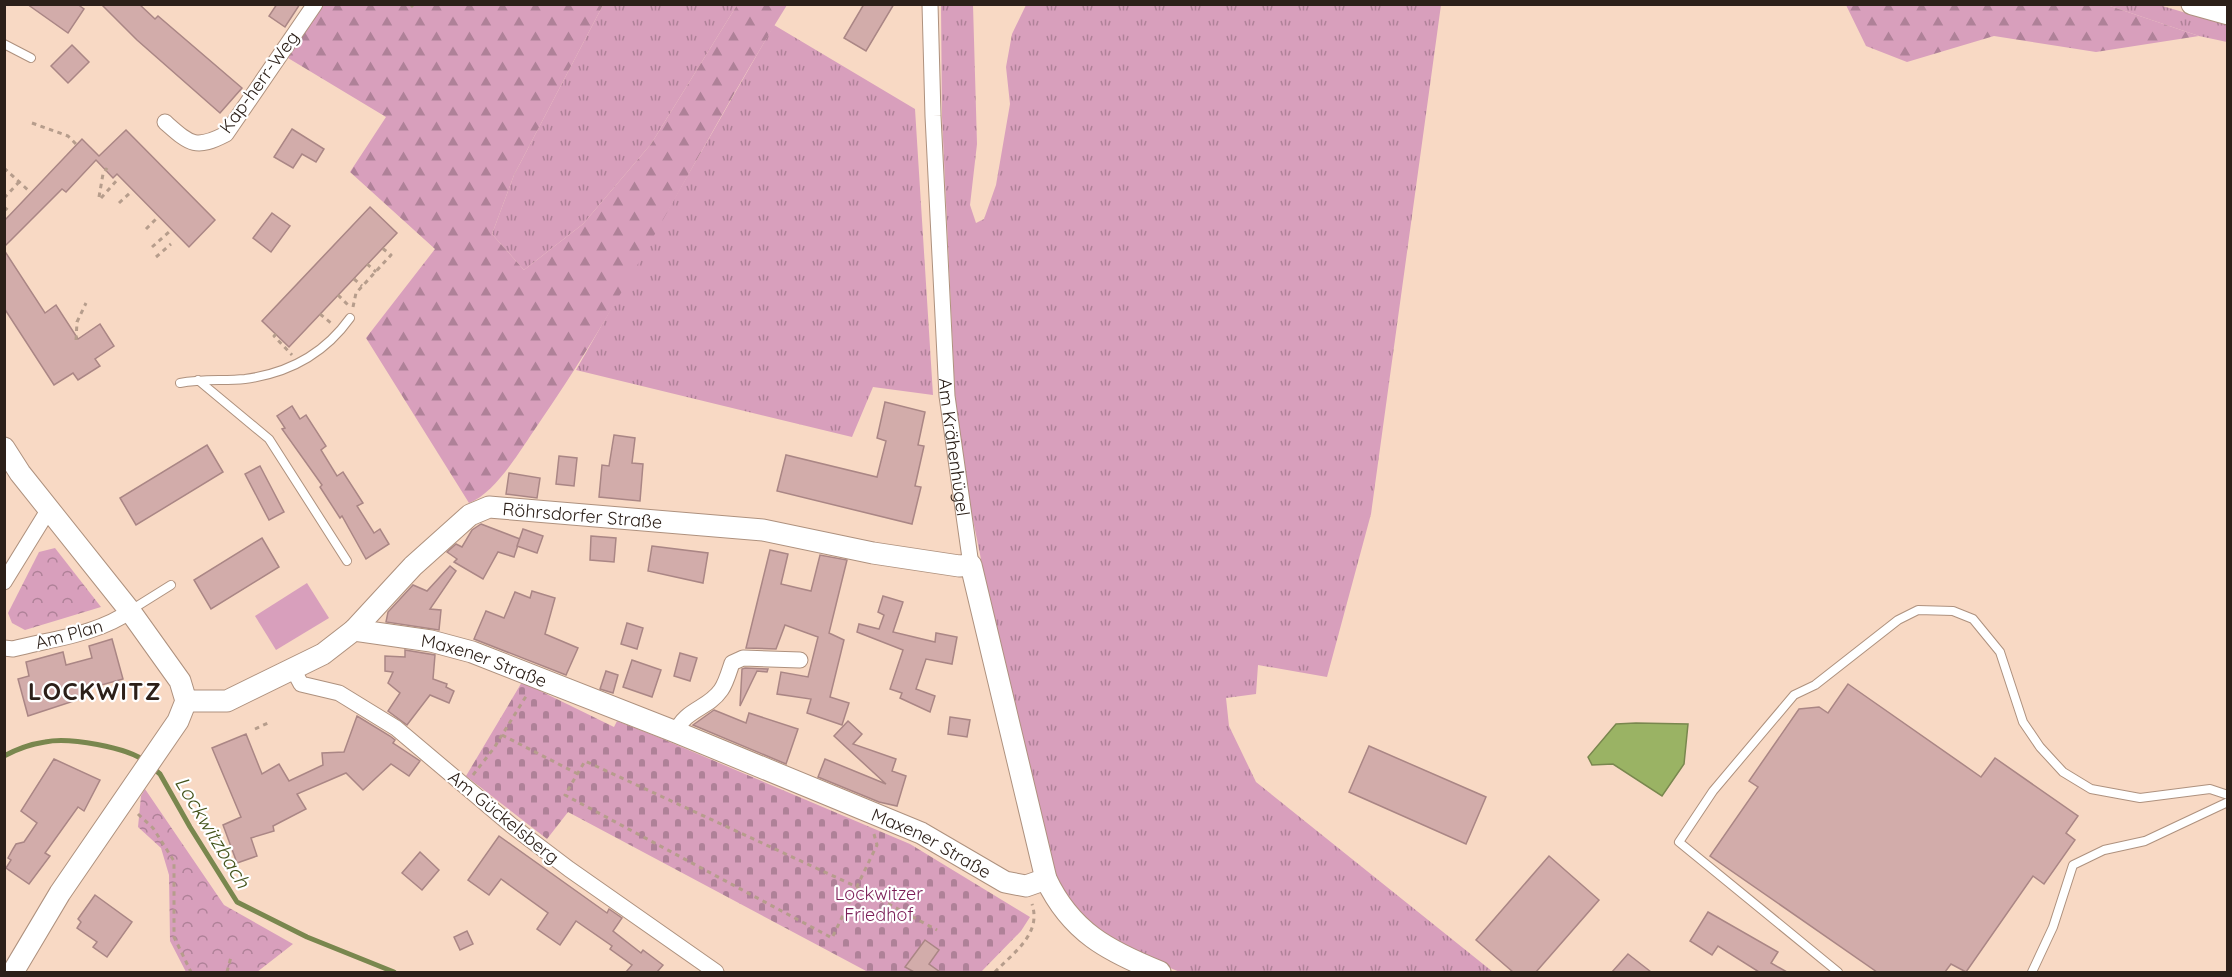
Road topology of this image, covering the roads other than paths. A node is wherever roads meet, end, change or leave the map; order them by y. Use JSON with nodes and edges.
{"nodes":[{"id":1,"x":315,"y":4,"type":"edge"},
{"id":2,"x":930,"y":4,"type":"edge"},
{"id":3,"x":2192,"y":4,"type":"edge"},
{"id":4,"x":2228,"y":14,"type":"edge"},
{"id":5,"x":4,"y":44,"type":"edge"},
{"id":6,"x":31,"y":58,"type":"dead end"},
{"id":7,"x":165,"y":122,"type":"dead end"},
{"id":8,"x":350,"y":318,"type":"dead end"},
{"id":9,"x":198,"y":380,"type":"junction"},
{"id":10,"x":180,"y":383,"type":"dead end"},
{"id":11,"x":4,"y":448,"type":"edge"},
{"id":12,"x":49,"y":509,"type":"junction"},
{"id":13,"x":346,"y":561,"type":"dead end"},
{"id":14,"x":971,"y":565,"type":"junction"},
{"id":15,"x":4,"y":582,"type":"edge"},
{"id":16,"x":171,"y":585,"type":"dead end"},
{"id":17,"x":130,"y":611,"type":"junction"},
{"id":18,"x":354,"y":630,"type":"junction"},
{"id":19,"x":4,"y":648,"type":"edge"},
{"id":20,"x":800,"y":660,"type":"dead end"},
{"id":21,"x":293,"y":669,"type":"junction"},
{"id":22,"x":186,"y":701,"type":"junction"},
{"id":23,"x":676,"y":732,"type":"junction"},
{"id":24,"x":2228,"y":795,"type":"edge"},
{"id":25,"x":2228,"y":801,"type":"edge"},
{"id":26,"x":1036,"y":883,"type":"junction"},
{"id":27,"x":14,"y":972,"type":"edge"},
{"id":28,"x":716,"y":972,"type":"edge"},
{"id":29,"x":1160,"y":972,"type":"edge"},
{"id":30,"x":1838,"y":972,"type":"edge"},
{"id":31,"x":2032,"y":972,"type":"edge"}],
"edges":[{"from":1,"to":7,"type":"street","name":"Kap-herr-Weg"},
{"from":2,"to":14,"type":"street","name":"Am Krähenhügel"},
{"from":3,"to":4,"type":"street"},
{"from":5,"to":6,"type":"lane"},
{"from":8,"to":9,"type":"lane"},
{"from":9,"to":10,"type":"lane"},
{"from":9,"to":13,"type":"lane"},
{"from":11,"to":12,"type":"street"},
{"from":12,"to":15,"type":"street"},
{"from":12,"to":17,"type":"street"},
{"from":14,"to":18,"type":"street","name":"Röhrsdorfer Straße"},
{"from":14,"to":26,"type":"street","name":"Am Krähenhügel"},
{"from":16,"to":17,"type":"lane"},
{"from":17,"to":19,"type":"street","name":"Am Plan"},
{"from":17,"to":22,"type":"street"},
{"from":18,"to":21,"type":"street","name":"Röhrsdorfer Straße"},
{"from":18,"to":23,"type":"street","name":"Maxener Straße"},
{"from":20,"to":23,"type":"street"},
{"from":21,"to":22,"type":"street","name":"Röhrsdorfer Straße"},
{"from":21,"to":28,"type":"street","name":"Am Gückelsberg"},
{"from":22,"to":27,"type":"street"},
{"from":23,"to":26,"type":"street","name":"Maxener Straße"},
{"from":24,"to":30,"type":"lane"},
{"from":25,"to":31,"type":"lane"},
{"from":26,"to":29,"type":"street"}]}
